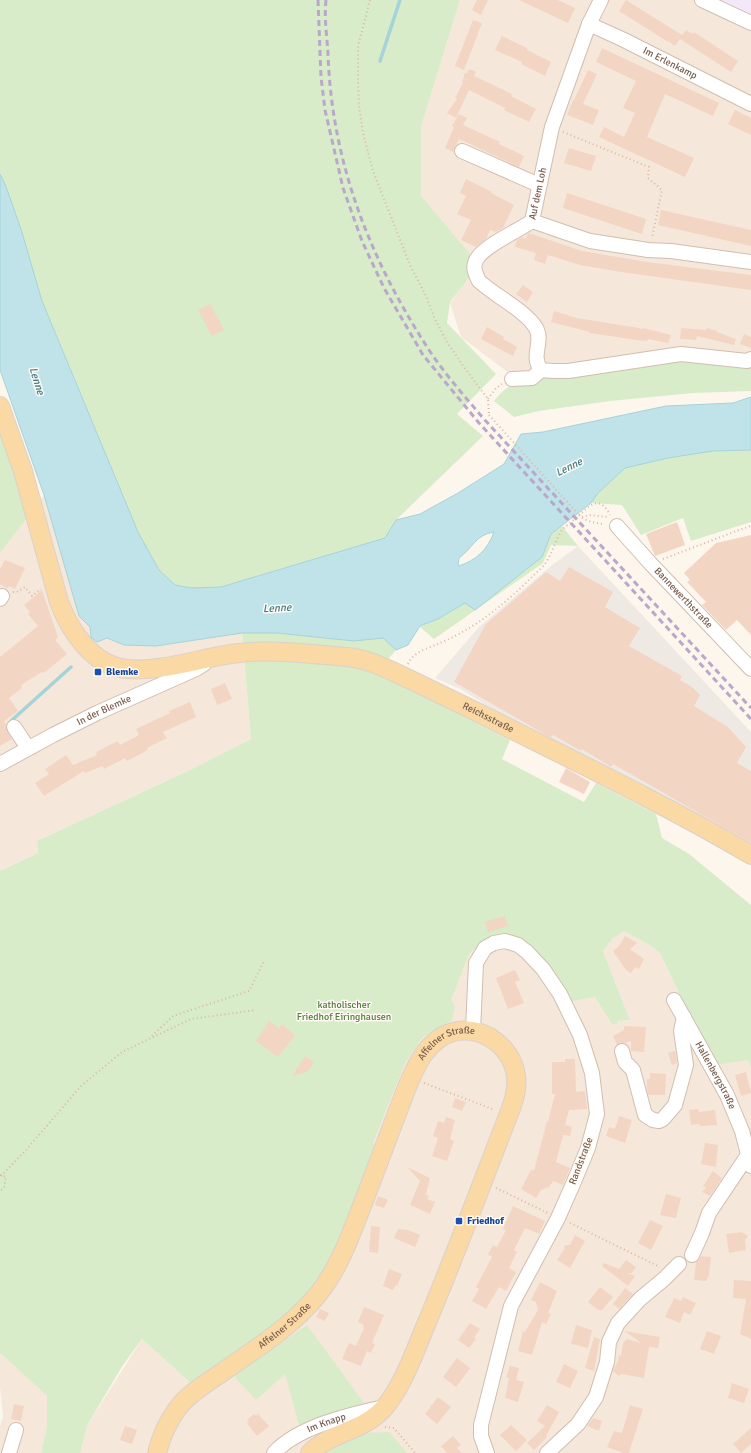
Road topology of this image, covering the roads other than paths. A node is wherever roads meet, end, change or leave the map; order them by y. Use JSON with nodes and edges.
{"nodes":[{"id":1,"x":601,"y":0,"type":"edge"},
{"id":2,"x":702,"y":0,"type":"edge"},
{"id":3,"x":751,"y":23,"type":"edge"},
{"id":4,"x":589,"y":24,"type":"junction"},
{"id":5,"x":751,"y":104,"type":"edge"},
{"id":6,"x":462,"y":151,"type":"dead end"},
{"id":7,"x":539,"y":185,"type":"junction"},
{"id":8,"x":532,"y":221,"type":"junction"},
{"id":9,"x":751,"y":262,"type":"edge"},
{"id":10,"x":751,"y":359,"type":"edge"},
{"id":11,"x":541,"y":370,"type":"junction"},
{"id":12,"x":512,"y":379,"type":"dead end"},
{"id":13,"x":0,"y":406,"type":"edge"},
{"id":14,"x":617,"y":526,"type":"road end"},
{"id":15,"x":206,"y":659,"type":"junction"},
{"id":16,"x":751,"y":669,"type":"edge"},
{"id":17,"x":14,"y":727,"type":"dead end"},
{"id":18,"x":28,"y":748,"type":"junction"},
{"id":19,"x":0,"y":764,"type":"edge"},
{"id":20,"x":751,"y":856,"type":"edge"},
{"id":21,"x":674,"y":1000,"type":"dead end"},
{"id":22,"x":684,"y":1017,"type":"junction"},
{"id":23,"x":473,"y":1031,"type":"junction"},
{"id":24,"x":622,"y":1051,"type":"dead end"},
{"id":25,"x":750,"y":1160,"type":"edge"},
{"id":26,"x":692,"y":1254,"type":"dead end"},
{"id":27,"x":679,"y":1264,"type":"dead end"},
{"id":28,"x":386,"y":1407,"type":"junction"},
{"id":29,"x":16,"y":1430,"type":"dead end"},
{"id":30,"x":9,"y":1453,"type":"edge"},
{"id":31,"x":157,"y":1453,"type":"edge"},
{"id":32,"x":274,"y":1453,"type":"edge"},
{"id":33,"x":310,"y":1453,"type":"edge"},
{"id":34,"x":488,"y":1453,"type":"edge"},
{"id":35,"x":547,"y":1453,"type":"edge"}],
"edges":[{"from":1,"to":4,"type":"street","name":"Auf dem Loh"},
{"from":2,"to":3,"type":"street"},
{"from":4,"to":5,"type":"street","name":"Im Erlenkamp"},
{"from":4,"to":7,"type":"street","name":"Auf dem Loh"},
{"from":6,"to":7,"type":"street"},
{"from":7,"to":8,"type":"street","name":"Auf dem Loh"},
{"from":8,"to":9,"type":"street","name":"Auf dem Loh"},
{"from":8,"to":11,"type":"street"},
{"from":10,"to":11,"type":"street"},
{"from":11,"to":12,"type":"street"},
{"from":13,"to":15,"type":"main road","name":"Reichsstraße"},
{"from":14,"to":16,"type":"street","name":"Bannewerthstraße"},
{"from":15,"to":18,"type":"street","name":"In der Blemke"},
{"from":15,"to":20,"type":"main road","name":"Reichsstraße"},
{"from":17,"to":18,"type":"street"},
{"from":18,"to":19,"type":"street","name":"In der Blemke"},
{"from":21,"to":22,"type":"street","name":"Hallenbergstraße"},
{"from":22,"to":24,"type":"street"},
{"from":22,"to":25,"type":"street","name":"Hallenbergstraße"},
{"from":23,"to":28,"type":"main road","name":"Affelner Straße"},
{"from":23,"to":31,"type":"main road","name":"Affelner Straße"},
{"from":23,"to":34,"type":"street","name":"Randstraße"},
{"from":25,"to":26,"type":"street","name":"Hallenbergstraße"},
{"from":27,"to":35,"type":"street"},
{"from":28,"to":32,"type":"street","name":"Im Knapp"},
{"from":28,"to":33,"type":"main road","name":"Affelner Straße"},
{"from":29,"to":30,"type":"street"}]}
